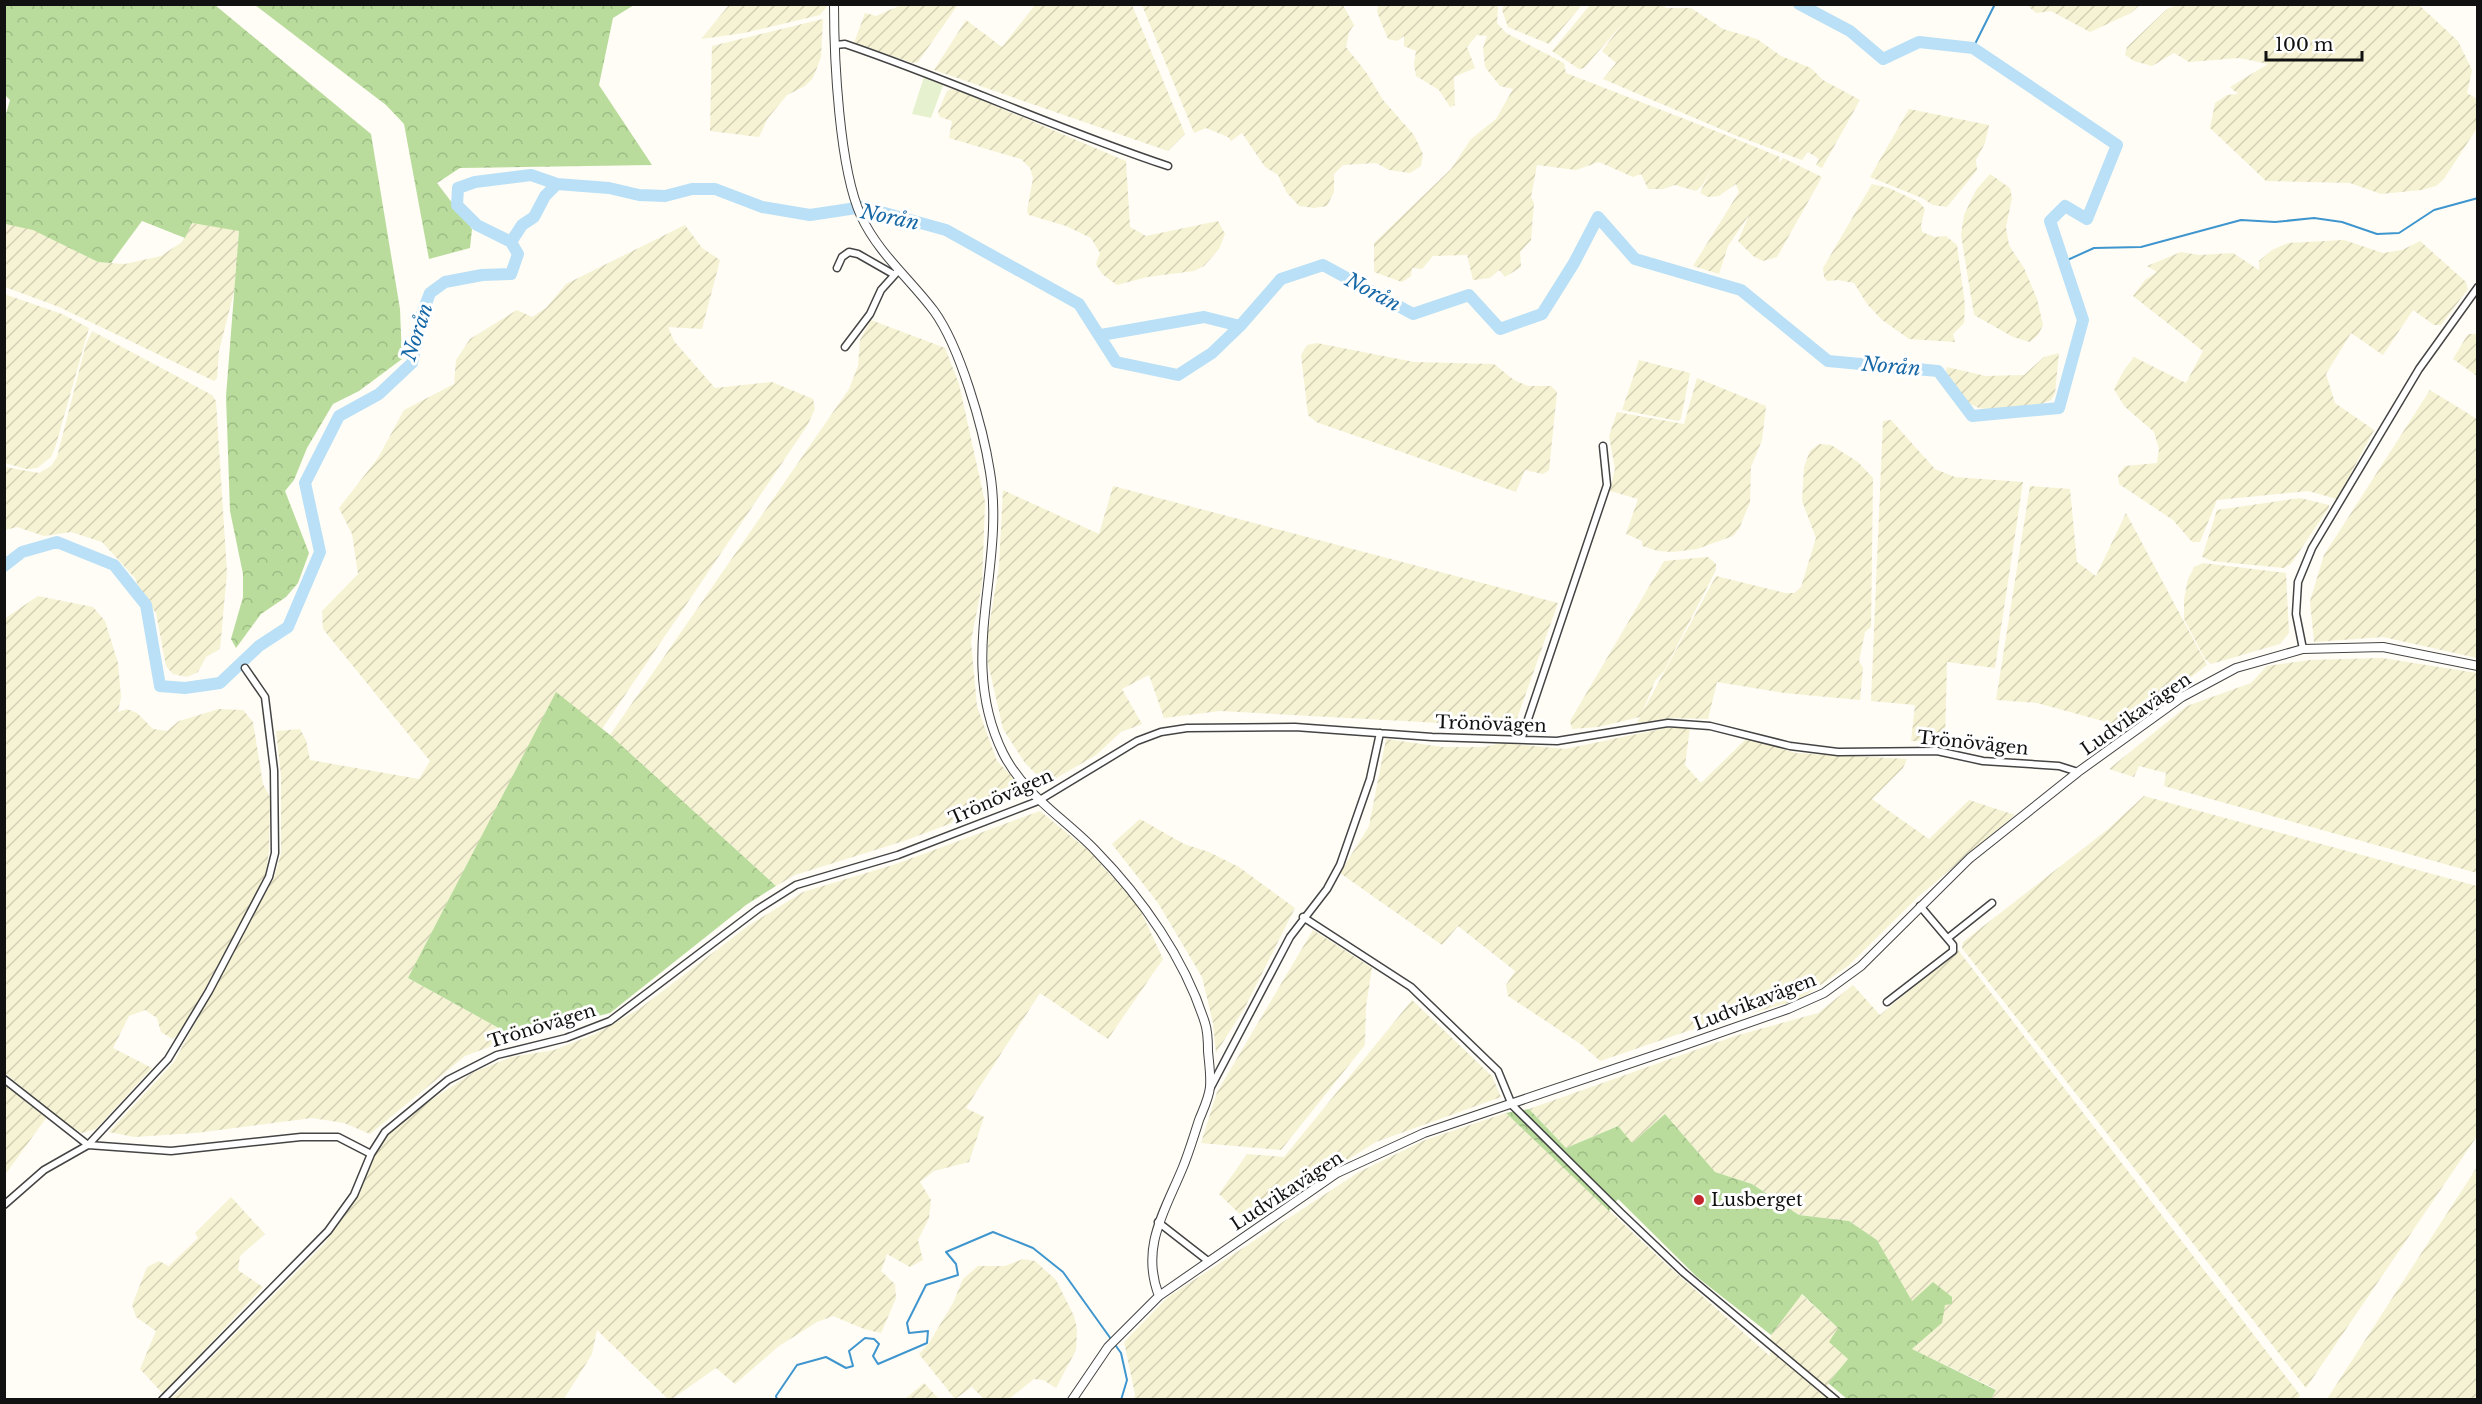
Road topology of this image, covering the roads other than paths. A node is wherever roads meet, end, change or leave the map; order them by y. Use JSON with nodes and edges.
{"nodes":[{"id":1,"x":834,"y":4,"type":"edge"},
{"id":2,"x":836,"y":45,"type":"junction"},
{"id":3,"x":1168,"y":166,"type":"dead end"},
{"id":4,"x":837,"y":268,"type":"dead end"},
{"id":5,"x":896,"y":272,"type":"junction"},
{"id":6,"x":2478,"y":287,"type":"edge"},
{"id":7,"x":845,"y":347,"type":"dead end"},
{"id":8,"x":1603,"y":446,"type":"dead end"},
{"id":9,"x":2303,"y":649,"type":"junction"},
{"id":10,"x":2478,"y":666,"type":"edge"},
{"id":11,"x":244,"y":668,"type":"dead end"},
{"id":12,"x":1380,"y":733,"type":"junction"},
{"id":13,"x":1521,"y":740,"type":"junction"},
{"id":14,"x":2078,"y":772,"type":"junction"},
{"id":15,"x":1038,"y":801,"type":"junction"},
{"id":16,"x":1992,"y":903,"type":"dead end"},
{"id":17,"x":1920,"y":906,"type":"junction"},
{"id":18,"x":1303,"y":917,"type":"junction"},
{"id":19,"x":1947,"y":938,"type":"junction"},
{"id":20,"x":1887,"y":1002,"type":"dead end"},
{"id":21,"x":4,"y":1079,"type":"edge"},
{"id":22,"x":1210,"y":1089,"type":"junction"},
{"id":23,"x":1512,"y":1105,"type":"junction"},
{"id":24,"x":88,"y":1145,"type":"junction"},
{"id":25,"x":371,"y":1154,"type":"junction"},
{"id":26,"x":4,"y":1205,"type":"edge"},
{"id":27,"x":1157,"y":1222,"type":"junction"},
{"id":28,"x":1208,"y":1261,"type":"junction"},
{"id":29,"x":1159,"y":1296,"type":"junction"},
{"id":30,"x":162,"y":1400,"type":"edge"},
{"id":31,"x":1072,"y":1400,"type":"edge"},
{"id":32,"x":1836,"y":1400,"type":"edge"}],
"edges":[{"from":1,"to":2,"type":"street"},
{"from":2,"to":3,"type":"street"},
{"from":2,"to":5,"type":"street"},
{"from":4,"to":5,"type":"street"},
{"from":5,"to":7,"type":"street"},
{"from":5,"to":15,"type":"street"},
{"from":6,"to":9,"type":"street"},
{"from":8,"to":13,"type":"street"},
{"from":9,"to":10,"type":"street","name":"Ludvikavägen"},
{"from":9,"to":14,"type":"street","name":"Ludvikavägen"},
{"from":11,"to":24,"type":"street"},
{"from":12,"to":13,"type":"street","name":"Trönövägen"},
{"from":12,"to":15,"type":"street","name":"Trönövägen"},
{"from":12,"to":18,"type":"street"},
{"from":13,"to":14,"type":"street","name":"Trönövägen"},
{"from":14,"to":17,"type":"street","name":"Ludvikavägen"},
{"from":15,"to":22,"type":"street"},
{"from":15,"to":25,"type":"street","name":"Trönövägen"},
{"from":16,"to":19,"type":"street"},
{"from":17,"to":19,"type":"street"},
{"from":17,"to":23,"type":"street","name":"Ludvikavägen"},
{"from":18,"to":22,"type":"street"},
{"from":18,"to":23,"type":"street"},
{"from":19,"to":20,"type":"street"},
{"from":21,"to":24,"type":"street"},
{"from":22,"to":27,"type":"street"},
{"from":23,"to":28,"type":"street","name":"Ludvikavägen"},
{"from":23,"to":32,"type":"street"},
{"from":24,"to":25,"type":"street"},
{"from":24,"to":26,"type":"street"},
{"from":25,"to":30,"type":"street","name":"Trönövägen"},
{"from":27,"to":28,"type":"street"},
{"from":27,"to":29,"type":"street"},
{"from":28,"to":29,"type":"street","name":"Ludvikavägen"},
{"from":29,"to":31,"type":"street","name":"Ludvikavägen"}]}
